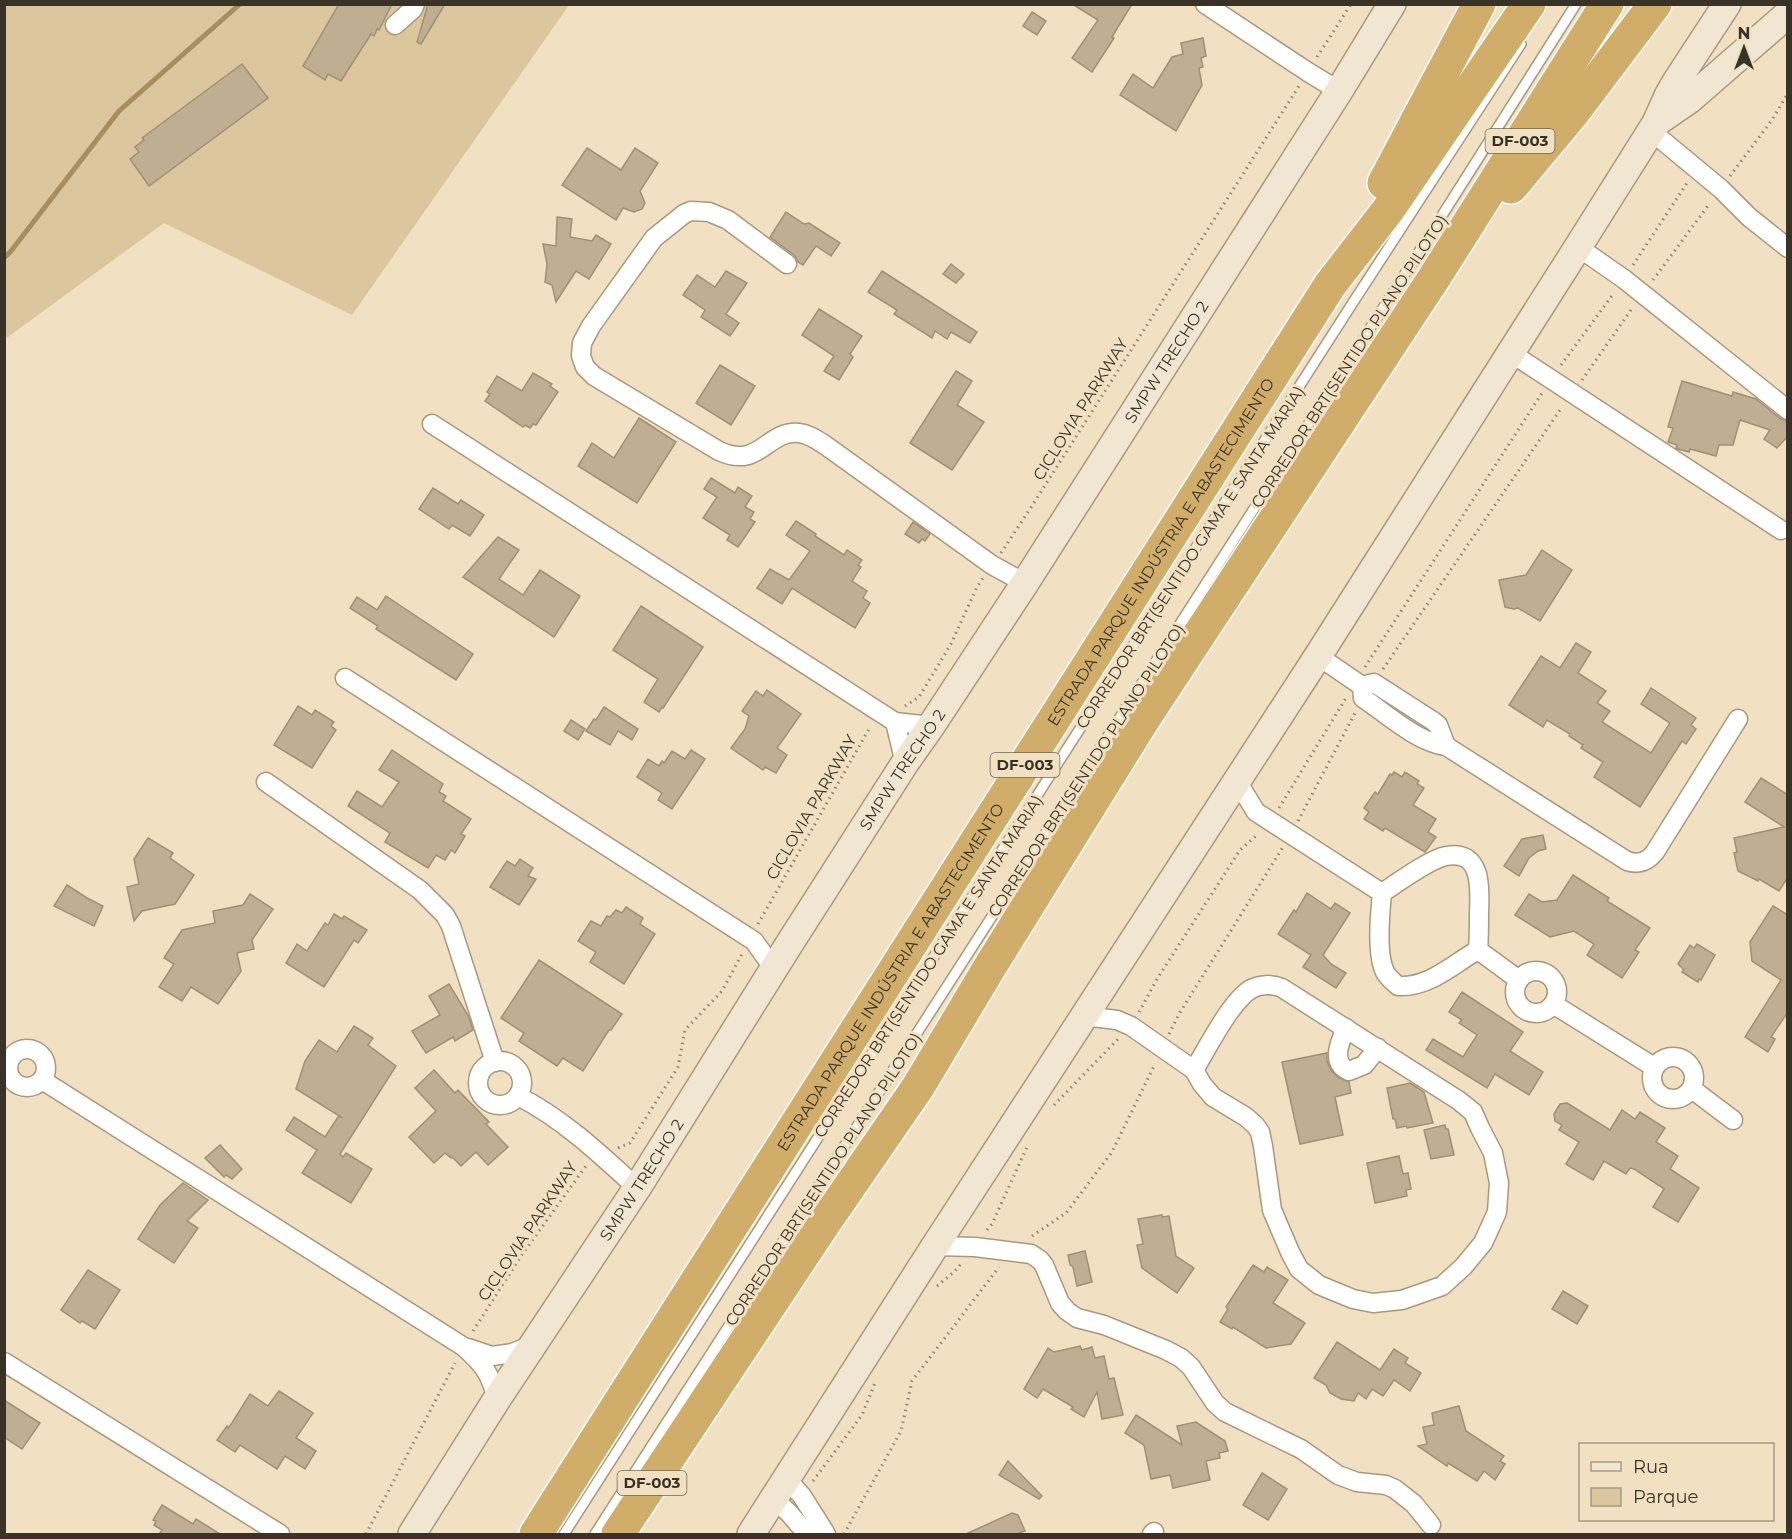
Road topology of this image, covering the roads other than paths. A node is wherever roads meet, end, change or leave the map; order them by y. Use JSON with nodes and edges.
{"nodes":[{"id":1,"x":415,"y":4,"type":"edge"},
{"id":2,"x":1205,"y":4,"type":"edge"},
{"id":3,"x":1392,"y":4,"type":"edge"},
{"id":4,"x":1479,"y":4,"type":"edge"},
{"id":5,"x":1576,"y":4,"type":"edge"},
{"id":6,"x":1607,"y":4,"type":"edge"},
{"id":7,"x":1655,"y":4,"type":"edge"},
{"id":8,"x":1727,"y":4,"type":"edge"},
{"id":9,"x":1788,"y":14,"type":"edge"},
{"id":10,"x":1528,"y":20,"type":"edge"},
{"id":11,"x":395,"y":25,"type":"dead end"},
{"id":12,"x":1340,"y":91,"type":"junction"},
{"id":13,"x":1654,"y":127,"type":"junction"},
{"id":14,"x":1578,"y":247,"type":"junction"},
{"id":15,"x":1788,"y":248,"type":"edge"},
{"id":16,"x":787,"y":264,"type":"dead end"},
{"id":17,"x":1434,"y":278,"type":"junction"},
{"id":18,"x":1330,"y":285,"type":"junction"},
{"id":19,"x":1510,"y":353,"type":"junction"},
{"id":20,"x":1788,"y":410,"type":"edge"},
{"id":21,"x":432,"y":424,"type":"dead end"},
{"id":22,"x":1781,"y":530,"type":"dead end"},
{"id":23,"x":1025,"y":584,"type":"junction"},
{"id":24,"x":1318,"y":656,"type":"junction"},
{"id":25,"x":345,"y":678,"type":"dead end"},
{"id":26,"x":1738,"y":719,"type":"dead end"},
{"id":27,"x":892,"y":720,"type":"junction"},
{"id":28,"x":931,"y":726,"type":"junction"},
{"id":29,"x":905,"y":763,"type":"junction"},
{"id":30,"x":1237,"y":781,"type":"junction"},
{"id":31,"x":266,"y":782,"type":"dead end"},
{"id":32,"x":1221,"y":805,"type":"junction"},
{"id":33,"x":1263,"y":817,"type":"junction"},
{"id":34,"x":1382,"y":893,"type":"junction"},
{"id":35,"x":752,"y":939,"type":"junction"},
{"id":36,"x":788,"y":946,"type":"junction"},
{"id":37,"x":1479,"y":951,"type":"junction"},
{"id":38,"x":774,"y":969,"type":"junction"},
{"id":39,"x":1519,"y":980,"type":"junction"},
{"id":40,"x":1104,"y":987,"type":"junction"},
{"id":41,"x":1553,"y":1004,"type":"junction"},
{"id":42,"x":1084,"y":1016,"type":"junction"},
{"id":43,"x":1124,"y":1023,"type":"junction"},
{"id":44,"x":1346,"y":1028,"type":"junction"},
{"id":45,"x":1378,"y":1048,"type":"junction"},
{"id":46,"x":495,"y":1062,"type":"junction"},
{"id":47,"x":1654,"y":1067,"type":"junction"},
{"id":48,"x":1194,"y":1070,"type":"junction"},
{"id":49,"x":42,"y":1080,"type":"dead end"},
{"id":50,"x":1692,"y":1089,"type":"junction"},
{"id":51,"x":518,"y":1096,"type":"junction"},
{"id":52,"x":1733,"y":1120,"type":"dead end"},
{"id":53,"x":637,"y":1188,"type":"junction"},
{"id":54,"x":935,"y":1246,"type":"junction"},
{"id":55,"x":533,"y":1345,"type":"junction"},
{"id":56,"x":464,"y":1347,"type":"junction"},
{"id":57,"x":4,"y":1362,"type":"edge"},
{"id":58,"x":497,"y":1399,"type":"junction"},
{"id":59,"x":787,"y":1491,"type":"junction"},
{"id":60,"x":1431,"y":1526,"type":"dead end"},
{"id":61,"x":280,"y":1534,"type":"edge"},
{"id":62,"x":412,"y":1534,"type":"edge"},
{"id":63,"x":536,"y":1534,"type":"edge"},
{"id":64,"x":564,"y":1534,"type":"edge"},
{"id":65,"x":595,"y":1534,"type":"edge"},
{"id":66,"x":618,"y":1534,"type":"edge"},
{"id":67,"x":752,"y":1534,"type":"edge"},
{"id":68,"x":807,"y":1534,"type":"edge"},
{"id":69,"x":826,"y":1534,"type":"edge"}],
"edges":[{"from":1,"to":11,"type":"street"},
{"from":2,"to":12,"type":"street"},
{"from":3,"to":12,"type":"street","name":"SMPW TRECHO 2"},
{"from":4,"to":18,"type":"highway"},
{"from":5,"to":65,"type":"lane","name":"CORREDOR BRT(SENTIDO PLANO PILOTO)"},
{"from":6,"to":17,"type":"highway","number":"DF-003"},
{"from":7,"to":17,"type":"highway"},
{"from":8,"to":13,"type":"street"},
{"from":9,"to":13,"type":"street"},
{"from":10,"to":18,"type":"highway","name":"ESTRADA PARQUE INDÚSTRIA E ABASTECIMENTO","number":"DF-003"},
{"from":10,"to":64,"type":"lane","name":"CORREDOR BRT(SENTIDO GAMA E SANTA MARIA)"},
{"from":12,"to":23,"type":"street","name":"SMPW TRECHO 2"},
{"from":13,"to":14,"type":"street"},
{"from":13,"to":15,"type":"street"},
{"from":14,"to":19,"type":"street"},
{"from":14,"to":20,"type":"street"},
{"from":16,"to":23,"type":"street"},
{"from":17,"to":66,"type":"highway","number":"DF-003"},
{"from":18,"to":63,"type":"highway","name":"ESTRADA PARQUE INDÚSTRIA E ABASTECIMENTO","number":"DF-003"},
{"from":19,"to":22,"type":"street"},
{"from":19,"to":24,"type":"street"},
{"from":21,"to":27,"type":"street"},
{"from":23,"to":28,"type":"street","name":"SMPW TRECHO 2"},
{"from":24,"to":26,"type":"street"},
{"from":24,"to":30,"type":"street"},
{"from":25,"to":35,"type":"street"},
{"from":27,"to":28,"type":"street"},
{"from":27,"to":29,"type":"street"},
{"from":28,"to":29,"type":"street","name":"SMPW TRECHO 2"},
{"from":29,"to":36,"type":"street","name":"SMPW TRECHO 2"},
{"from":30,"to":32,"type":"street"},
{"from":30,"to":33,"type":"street"},
{"from":31,"to":46,"type":"street"},
{"from":32,"to":33,"type":"street"},
{"from":32,"to":40,"type":"street"},
{"from":33,"to":34,"type":"street"},
{"from":34,"to":37,"type":"street"},
{"from":34,"to":37,"type":"street"},
{"from":35,"to":36,"type":"street"},
{"from":35,"to":38,"type":"street"},
{"from":36,"to":38,"type":"street","name":"SMPW TRECHO 2"},
{"from":37,"to":39,"type":"street"},
{"from":38,"to":53,"type":"street","name":"SMPW TRECHO 2"},
{"from":39,"to":41,"type":"street"},
{"from":39,"to":41,"type":"street"},
{"from":40,"to":42,"type":"street"},
{"from":40,"to":43,"type":"street"},
{"from":41,"to":47,"type":"street"},
{"from":42,"to":43,"type":"street"},
{"from":42,"to":54,"type":"street"},
{"from":43,"to":48,"type":"street"},
{"from":44,"to":45,"type":"street"},
{"from":44,"to":45,"type":"street"},
{"from":44,"to":48,"type":"street"},
{"from":45,"to":48,"type":"street"},
{"from":46,"to":51,"type":"street"},
{"from":46,"to":51,"type":"street"},
{"from":47,"to":50,"type":"street"},
{"from":47,"to":50,"type":"street"},
{"from":49,"to":56,"type":"street"},
{"from":50,"to":52,"type":"street"},
{"from":51,"to":53,"type":"street"},
{"from":53,"to":55,"type":"street","name":"SMPW TRECHO 2"},
{"from":54,"to":59,"type":"street"},
{"from":54,"to":60,"type":"street"},
{"from":55,"to":56,"type":"street"},
{"from":55,"to":58,"type":"street","name":"SMPW TRECHO 2"},
{"from":56,"to":58,"type":"street"},
{"from":57,"to":61,"type":"street"},
{"from":58,"to":62,"type":"street","name":"SMPW TRECHO 2"},
{"from":59,"to":67,"type":"street"},
{"from":59,"to":68,"type":"street"},
{"from":59,"to":69,"type":"street"}]}
